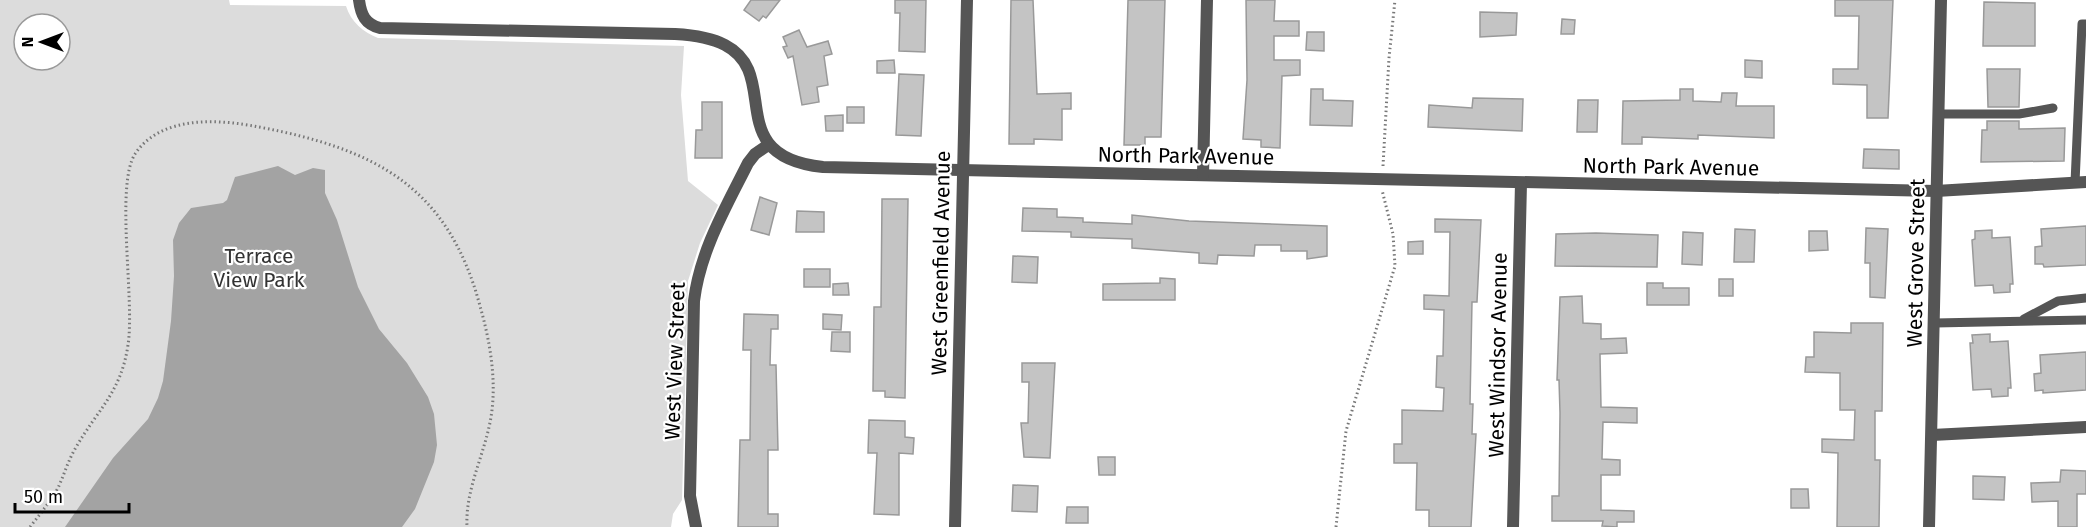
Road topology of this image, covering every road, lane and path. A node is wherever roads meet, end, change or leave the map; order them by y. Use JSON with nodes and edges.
{"nodes":[{"id":1,"x":359,"y":0,"type":"edge"},
{"id":2,"x":967,"y":0,"type":"edge"},
{"id":3,"x":1207,"y":0,"type":"edge"},
{"id":4,"x":1395,"y":0,"type":"edge"},
{"id":5,"x":1941,"y":0,"type":"edge"},
{"id":6,"x":2086,"y":24,"type":"edge"},
{"id":7,"x":2053,"y":108,"type":"dead end"},
{"id":8,"x":1938,"y":114,"type":"junction"},
{"id":9,"x":768,"y":145,"type":"junction"},
{"id":10,"x":1383,"y":169,"type":"dead end"},
{"id":11,"x":963,"y":171,"type":"junction"},
{"id":12,"x":1203,"y":175,"type":"junction"},
{"id":13,"x":2081,"y":182,"type":"edge"},
{"id":14,"x":1521,"y":183,"type":"junction"},
{"id":15,"x":1936,"y":191,"type":"junction"},
{"id":16,"x":1382,"y":192,"type":"dead end"},
{"id":17,"x":2086,"y":298,"type":"edge"},
{"id":18,"x":2024,"y":319,"type":"junction"},
{"id":19,"x":2086,"y":320,"type":"edge"},
{"id":20,"x":1935,"y":322,"type":"junction"},
{"id":21,"x":2086,"y":427,"type":"edge"},
{"id":22,"x":1932,"y":435,"type":"junction"},
{"id":23,"x":30,"y":527,"type":"edge"},
{"id":24,"x":467,"y":527,"type":"edge"},
{"id":25,"x":696,"y":527,"type":"edge"},
{"id":26,"x":955,"y":527,"type":"edge"},
{"id":27,"x":1336,"y":527,"type":"edge"},
{"id":28,"x":1513,"y":527,"type":"edge"},
{"id":29,"x":1929,"y":527,"type":"edge"}],
"edges":[{"from":1,"to":9,"type":"street"},
{"from":2,"to":11,"type":"street","name":"West Greenfield Avenue"},
{"from":3,"to":12,"type":"street"},
{"from":4,"to":10,"type":"path"},
{"from":5,"to":8,"type":"street","name":"West Grove Street"},
{"from":6,"to":13,"type":"lane"},
{"from":7,"to":8,"type":"lane"},
{"from":8,"to":15,"type":"street","name":"West Grove Street"},
{"from":9,"to":11,"type":"street","name":"North Park Avenue"},
{"from":9,"to":25,"type":"street","name":"West View Street"},
{"from":11,"to":12,"type":"street","name":"North Park Avenue"},
{"from":11,"to":26,"type":"street","name":"West Greenfield Avenue"},
{"from":12,"to":14,"type":"street","name":"North Park Avenue"},
{"from":13,"to":15,"type":"street","name":"North Park Avenue"},
{"from":14,"to":15,"type":"street","name":"North Park Avenue"},
{"from":14,"to":28,"type":"street","name":"West Windsor Avenue"},
{"from":15,"to":20,"type":"street","name":"West Grove Street"},
{"from":16,"to":27,"type":"path"},
{"from":17,"to":18,"type":"lane"},
{"from":18,"to":19,"type":"lane"},
{"from":18,"to":20,"type":"lane"},
{"from":20,"to":22,"type":"street","name":"West Grove Street"},
{"from":21,"to":22,"type":"street"},
{"from":22,"to":29,"type":"street","name":"West Grove Street"},
{"from":23,"to":24,"type":"path"}]}
